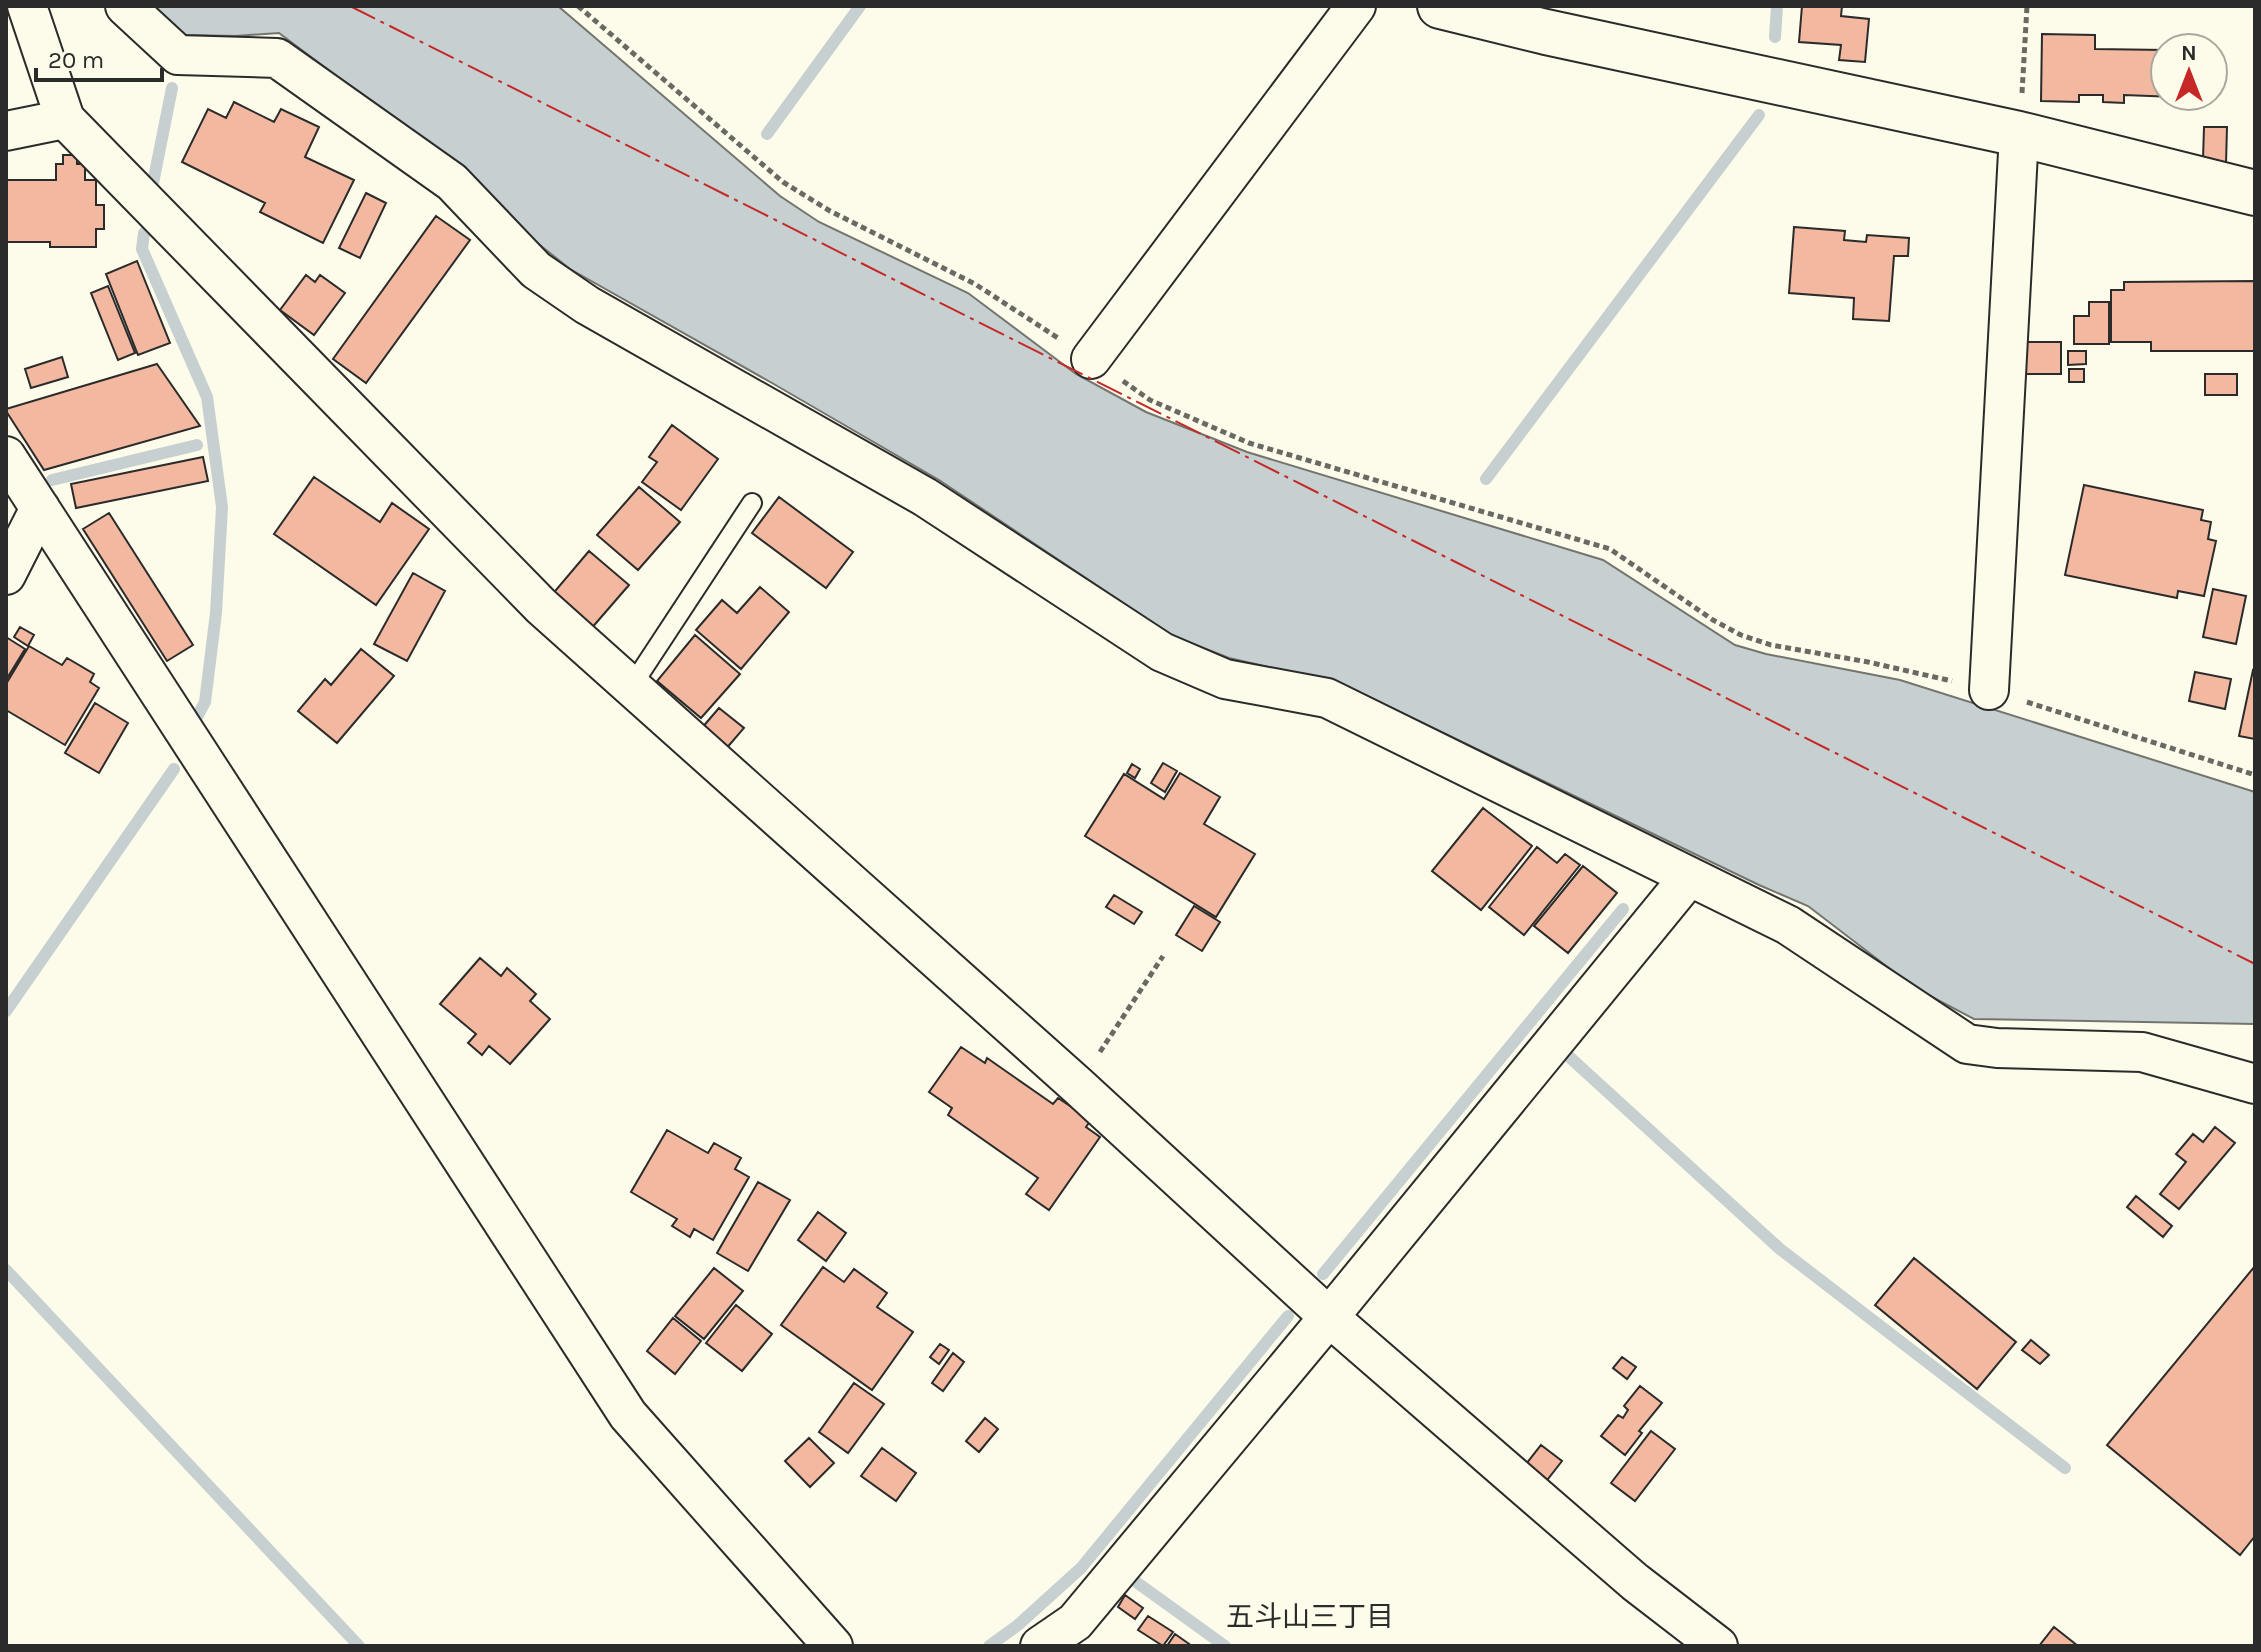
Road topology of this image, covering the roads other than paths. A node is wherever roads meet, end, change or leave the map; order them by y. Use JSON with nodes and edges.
{"nodes":[{"id":1,"x":27,"y":6,"type":"edge"},
{"id":2,"x":125,"y":6,"type":"edge"},
{"id":3,"x":1356,"y":6,"type":"edge"},
{"id":4,"x":1440,"y":6,"type":"edge"},
{"id":5,"x":65,"y":119,"type":"junction"},
{"id":6,"x":6,"y":131,"type":"edge"},
{"id":7,"x":2019,"y":134,"type":"junction"},
{"id":8,"x":2255,"y":193,"type":"edge"},
{"id":9,"x":1091,"y":359,"type":"road end"},
{"id":10,"x":6,"y":456,"type":"edge"},
{"id":11,"x":752,"y":503,"type":"dead end"},
{"id":12,"x":40,"y":508,"type":"junction"},
{"id":13,"x":6,"y":575,"type":"edge"},
{"id":14,"x":631,"y":687,"type":"junction"},
{"id":15,"x":1989,"y":690,"type":"road end"},
{"id":16,"x":1689,"y":877,"type":"junction"},
{"id":17,"x":2255,"y":1084,"type":"edge"},
{"id":18,"x":1329,"y":1317,"type":"junction"},
{"id":19,"x":833,"y":1646,"type":"edge"},
{"id":20,"x":1040,"y":1646,"type":"edge"},
{"id":21,"x":1718,"y":1646,"type":"edge"}],
"edges":[{"from":1,"to":5,"type":"street"},
{"from":2,"to":16,"type":"street"},
{"from":3,"to":9,"type":"street"},
{"from":4,"to":7,"type":"street"},
{"from":5,"to":6,"type":"street"},
{"from":5,"to":14,"type":"street"},
{"from":7,"to":8,"type":"street"},
{"from":7,"to":15,"type":"street"},
{"from":10,"to":12,"type":"street"},
{"from":11,"to":14,"type":"lane"},
{"from":12,"to":13,"type":"street"},
{"from":12,"to":19,"type":"street"},
{"from":14,"to":18,"type":"street"},
{"from":16,"to":17,"type":"street"},
{"from":16,"to":18,"type":"street"},
{"from":18,"to":20,"type":"street"},
{"from":18,"to":21,"type":"street"}]}
